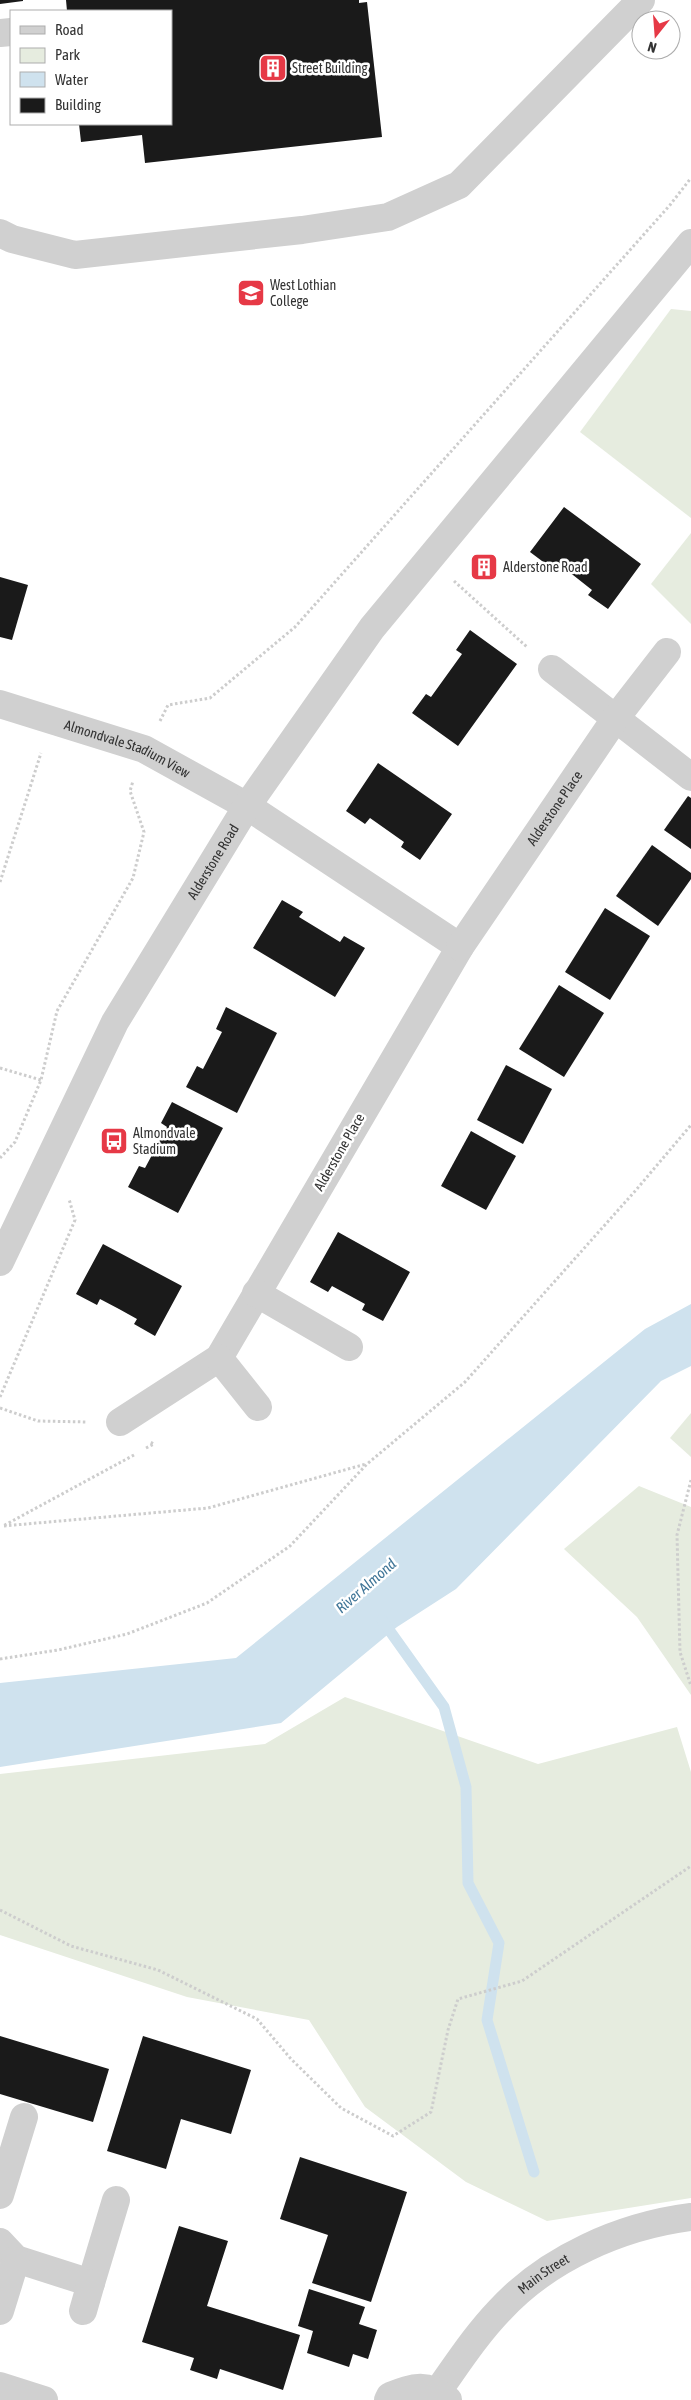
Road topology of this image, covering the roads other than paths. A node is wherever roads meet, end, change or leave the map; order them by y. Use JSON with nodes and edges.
{"nodes":[{"id":1,"x":641,"y":0,"type":"edge"},
{"id":2,"x":0,"y":233,"type":"edge"},
{"id":3,"x":691,"y":243,"type":"edge"},
{"id":4,"x":667,"y":652,"type":"dead end"},
{"id":5,"x":552,"y":669,"type":"road end"},
{"id":6,"x":0,"y":704,"type":"edge"},
{"id":7,"x":615,"y":719,"type":"junction"},
{"id":8,"x":691,"y":777,"type":"edge"},
{"id":9,"x":247,"y":806,"type":"junction"},
{"id":10,"x":460,"y":947,"type":"junction"},
{"id":11,"x":0,"y":1262,"type":"edge"},
{"id":12,"x":256,"y":1293,"type":"junction"},
{"id":13,"x":349,"y":1347,"type":"dead end"},
{"id":14,"x":219,"y":1358,"type":"junction"},
{"id":15,"x":258,"y":1407,"type":"dead end"},
{"id":16,"x":120,"y":1422,"type":"road end"},
{"id":17,"x":24,"y":2117,"type":"dead end"},
{"id":18,"x":0,"y":2195,"type":"edge"},
{"id":19,"x":116,"y":2200,"type":"dead end"},
{"id":20,"x":691,"y":2217,"type":"edge"},
{"id":21,"x":8,"y":2250,"type":"edge"},
{"id":22,"x":90,"y":2282,"type":"junction"},
{"id":23,"x":0,"y":2311,"type":"edge"},
{"id":24,"x":83,"y":2311,"type":"dead end"},
{"id":25,"x":0,"y":2386,"type":"edge"},
{"id":26,"x":443,"y":2396,"type":"edge"},
{"id":27,"x":44,"y":2400,"type":"edge"},
{"id":28,"x":388,"y":2400,"type":"edge"}],
"edges":[{"from":1,"to":2,"type":"street"},
{"from":3,"to":9,"type":"street","name":"Alderstone Road"},
{"from":4,"to":7,"type":"street","name":"Alderstone Place"},
{"from":5,"to":7,"type":"street"},
{"from":6,"to":9,"type":"street","name":"Almondvale Stadium View"},
{"from":7,"to":8,"type":"street"},
{"from":7,"to":10,"type":"street","name":"Alderstone Place"},
{"from":9,"to":10,"type":"street"},
{"from":9,"to":11,"type":"street","name":"Alderstone Road"},
{"from":10,"to":12,"type":"street","name":"Alderstone Place"},
{"from":12,"to":13,"type":"street"},
{"from":12,"to":14,"type":"street","name":"Alderstone Place"},
{"from":14,"to":15,"type":"street"},
{"from":14,"to":16,"type":"street","name":"Alderstone Place"},
{"from":17,"to":18,"type":"street"},
{"from":19,"to":22,"type":"street"},
{"from":20,"to":26,"type":"street","name":"Main Street"},
{"from":21,"to":22,"type":"street"},
{"from":21,"to":23,"type":"street"},
{"from":22,"to":24,"type":"street"},
{"from":25,"to":27,"type":"street"},
{"from":26,"to":28,"type":"street"}]}
